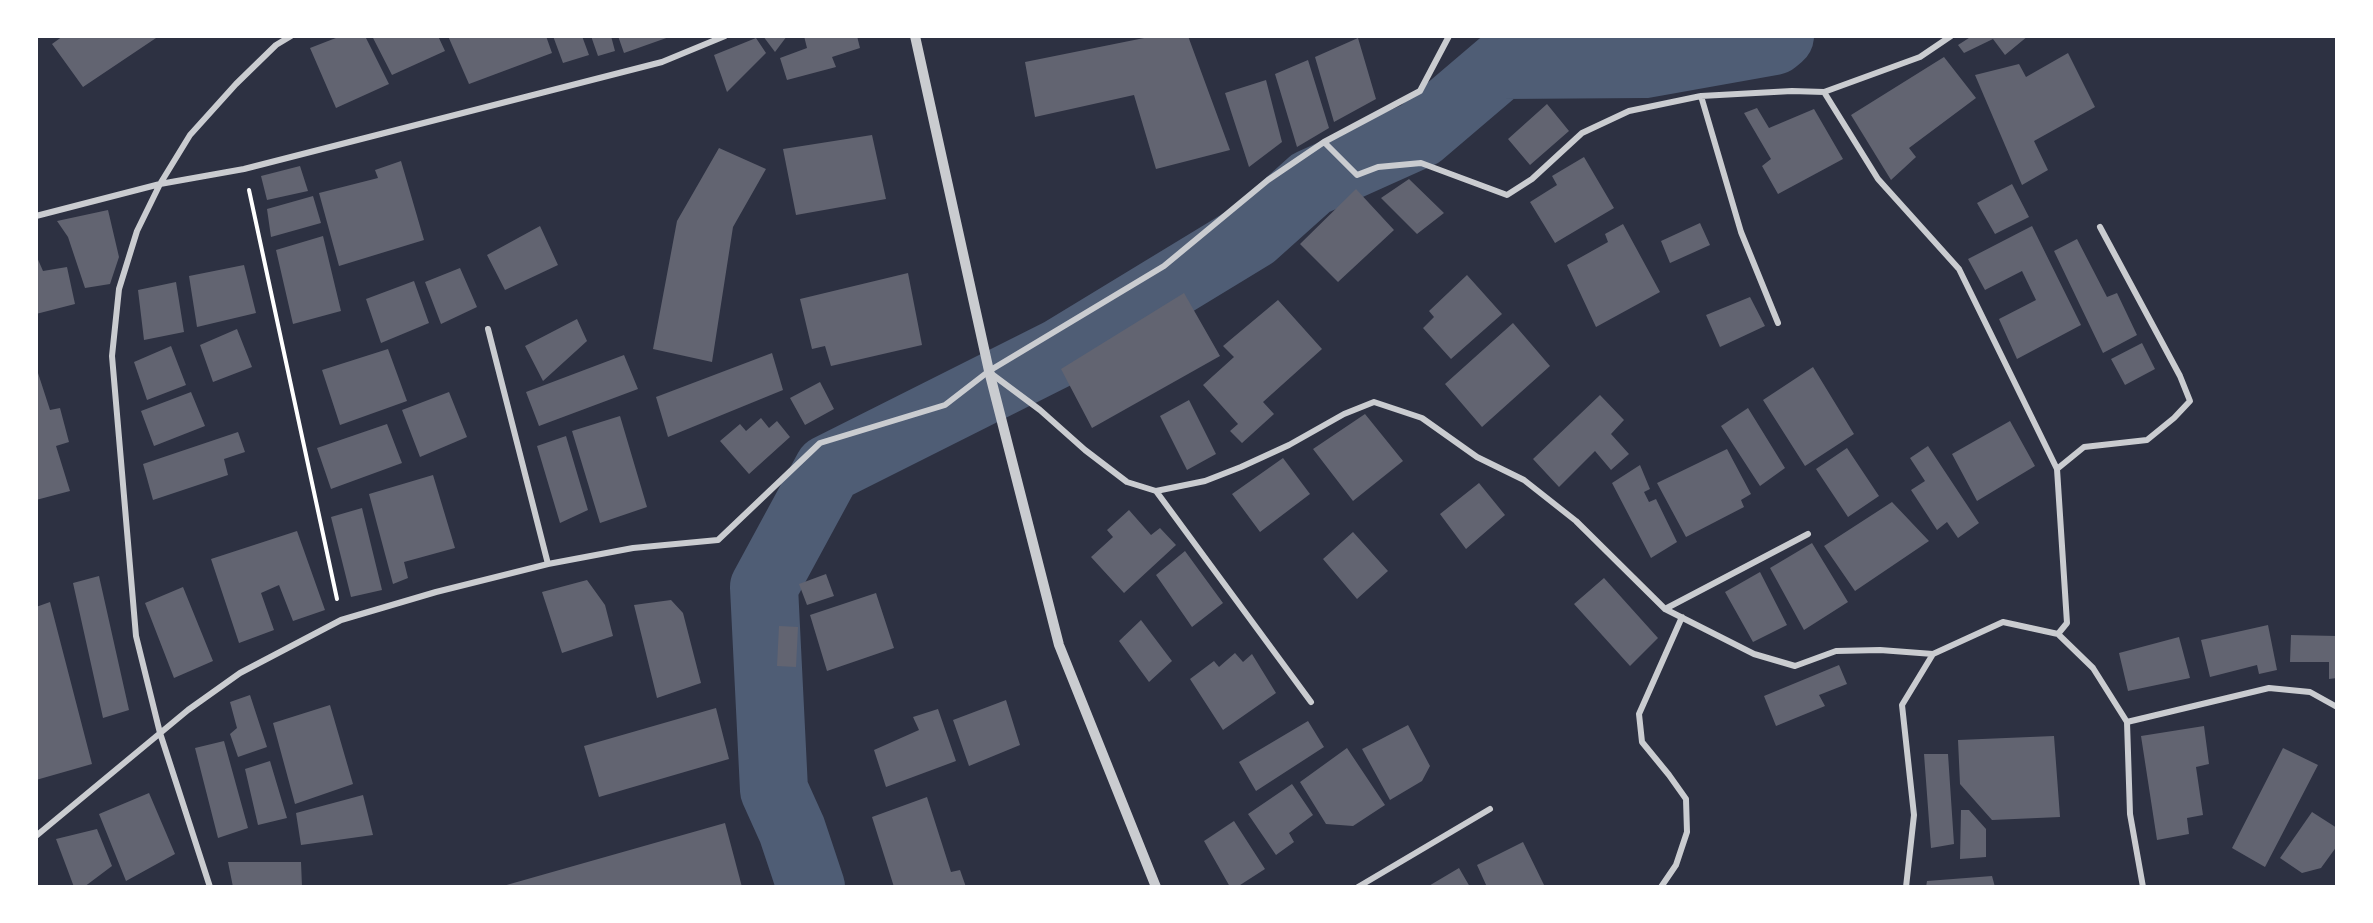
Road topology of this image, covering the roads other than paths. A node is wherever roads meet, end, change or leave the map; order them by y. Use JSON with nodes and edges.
{"nodes":[{"id":1,"x":291,"y":36,"type":"edge"},
{"id":2,"x":725,"y":36,"type":"edge"},
{"id":3,"x":915,"y":36,"type":"edge"},
{"id":4,"x":1449,"y":36,"type":"edge"},
{"id":5,"x":1951,"y":36,"type":"edge"},
{"id":6,"x":1824,"y":92,"type":"junction"},
{"id":7,"x":1701,"y":96,"type":"junction"},
{"id":8,"x":1324,"y":142,"type":"junction"},
{"id":9,"x":160,"y":183,"type":"junction"},
{"id":10,"x":36,"y":216,"type":"edge"},
{"id":11,"x":2100,"y":227,"type":"dead end"},
{"id":12,"x":1778,"y":323,"type":"dead end"},
{"id":13,"x":488,"y":329,"type":"dead end"},
{"id":14,"x":989,"y":371,"type":"junction"},
{"id":15,"x":2057,"y":469,"type":"junction"},
{"id":16,"x":1156,"y":491,"type":"junction"},
{"id":17,"x":1808,"y":534,"type":"dead end"},
{"id":18,"x":548,"y":564,"type":"junction"},
{"id":19,"x":1665,"y":609,"type":"junction"},
{"id":20,"x":1682,"y":617,"type":"junction"},
{"id":21,"x":2058,"y":634,"type":"junction"},
{"id":22,"x":1933,"y":654,"type":"junction"},
{"id":23,"x":1311,"y":702,"type":"dead end"},
{"id":24,"x":2337,"y":707,"type":"edge"},
{"id":25,"x":2127,"y":722,"type":"junction"},
{"id":26,"x":160,"y":733,"type":"junction"},
{"id":27,"x":1490,"y":809,"type":"dead end"},
{"id":28,"x":36,"y":836,"type":"edge"},
{"id":29,"x":210,"y":887,"type":"edge"},
{"id":30,"x":1156,"y":887,"type":"edge"},
{"id":31,"x":1358,"y":887,"type":"edge"},
{"id":32,"x":1661,"y":887,"type":"edge"},
{"id":33,"x":1906,"y":887,"type":"edge"},
{"id":34,"x":2143,"y":887,"type":"edge"}],
"edges":[{"from":1,"to":9,"type":"street"},
{"from":2,"to":9,"type":"street"},
{"from":3,"to":14,"type":"street"},
{"from":4,"to":8,"type":"street"},
{"from":5,"to":6,"type":"street"},
{"from":6,"to":7,"type":"street"},
{"from":6,"to":15,"type":"street"},
{"from":7,"to":8,"type":"street"},
{"from":7,"to":12,"type":"street"},
{"from":8,"to":14,"type":"street"},
{"from":9,"to":10,"type":"street"},
{"from":9,"to":26,"type":"street"},
{"from":11,"to":15,"type":"street"},
{"from":13,"to":18,"type":"street"},
{"from":14,"to":16,"type":"street"},
{"from":14,"to":18,"type":"street"},
{"from":14,"to":30,"type":"street"},
{"from":15,"to":21,"type":"street"},
{"from":16,"to":19,"type":"street"},
{"from":16,"to":23,"type":"street"},
{"from":17,"to":19,"type":"street"},
{"from":18,"to":26,"type":"street"},
{"from":19,"to":20,"type":"street"},
{"from":20,"to":22,"type":"street"},
{"from":20,"to":32,"type":"street"},
{"from":21,"to":22,"type":"street"},
{"from":21,"to":25,"type":"street"},
{"from":22,"to":33,"type":"street"},
{"from":24,"to":25,"type":"street"},
{"from":25,"to":34,"type":"street"},
{"from":26,"to":28,"type":"street"},
{"from":26,"to":29,"type":"street"},
{"from":27,"to":31,"type":"street"}]}
